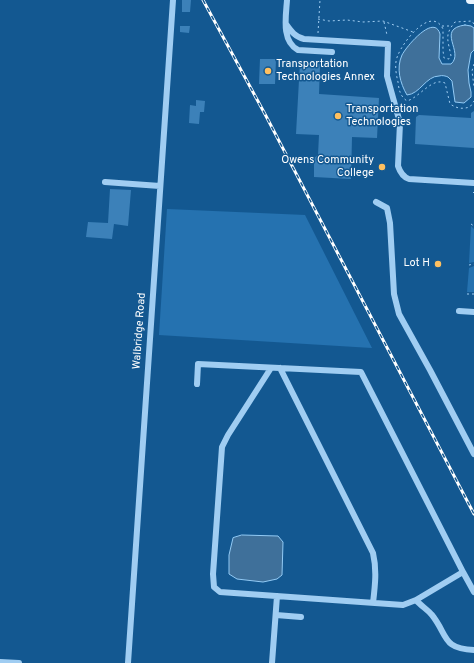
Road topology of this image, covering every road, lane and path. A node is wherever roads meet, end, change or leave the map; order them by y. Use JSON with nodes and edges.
{"nodes":[{"id":1,"x":173,"y":0,"type":"edge"},
{"id":2,"x":286,"y":0,"type":"edge"},
{"id":3,"x":320,"y":0,"type":"edge"},
{"id":4,"x":470,"y":0,"type":"edge"},
{"id":5,"x":474,"y":0,"type":"edge"},
{"id":6,"x":318,"y":19,"type":"junction"},
{"id":7,"x":383,"y":21,"type":"junction"},
{"id":8,"x":286,"y":24,"type":"junction"},
{"id":9,"x":474,"y":24,"type":"edge"},
{"id":10,"x":442,"y":26,"type":"junction"},
{"id":11,"x":452,"y":26,"type":"junction"},
{"id":12,"x":413,"y":32,"type":"junction"},
{"id":13,"x":387,"y":35,"type":"dead end"},
{"id":14,"x":317,"y":40,"type":"junction"},
{"id":15,"x":332,"y":52,"type":"dead end"},
{"id":16,"x":474,"y":64,"type":"edge"},
{"id":17,"x":474,"y":86,"type":"edge"},
{"id":18,"x":474,"y":101,"type":"edge"},
{"id":19,"x":105,"y":182,"type":"dead end"},
{"id":20,"x":474,"y":183,"type":"edge"},
{"id":21,"x":160,"y":186,"type":"junction"},
{"id":22,"x":376,"y":202,"type":"dead end"},
{"id":23,"x":471,"y":224,"type":"dead end"},
{"id":24,"x":474,"y":226,"type":"edge"},
{"id":25,"x":474,"y":264,"type":"edge"},
{"id":26,"x":469,"y":265,"type":"dead end"},
{"id":27,"x":467,"y":294,"type":"dead end"},
{"id":28,"x":474,"y":294,"type":"edge"},
{"id":29,"x":459,"y":311,"type":"dead end"},
{"id":30,"x":474,"y":312,"type":"edge"},
{"id":31,"x":271,"y":368,"type":"junction"},
{"id":32,"x":280,"y":368,"type":"junction"},
{"id":33,"x":196,"y":384,"type":"dead end"},
{"id":34,"x":474,"y":454,"type":"edge"},
{"id":35,"x":463,"y":572,"type":"junction"},
{"id":36,"x":474,"y":592,"type":"edge"},
{"id":37,"x":277,"y":596,"type":"junction"},
{"id":38,"x":416,"y":600,"type":"junction"},
{"id":39,"x":373,"y":603,"type":"junction"},
{"id":40,"x":276,"y":615,"type":"junction"},
{"id":41,"x":301,"y":617,"type":"dead end"},
{"id":42,"x":474,"y":650,"type":"edge"},
{"id":43,"x":0,"y":662,"type":"edge"},
{"id":44,"x":19,"y":663,"type":"edge"},
{"id":45,"x":128,"y":663,"type":"edge"},
{"id":46,"x":272,"y":663,"type":"edge"}],
"edges":[{"from":1,"to":21,"type":"street","name":"Walbridge Road"},
{"from":2,"to":8,"type":"street"},
{"from":3,"to":6,"type":"path"},
{"from":4,"to":5,"type":"main road"},
{"from":6,"to":7,"type":"path"},
{"from":6,"to":14,"type":"path"},
{"from":7,"to":12,"type":"path"},
{"from":7,"to":13,"type":"path"},
{"from":8,"to":14,"type":"street"},
{"from":8,"to":15,"type":"street"},
{"from":9,"to":11,"type":"path"},
{"from":10,"to":11,"type":"path"},
{"from":10,"to":11,"type":"path"},
{"from":10,"to":12,"type":"path"},
{"from":12,"to":18,"type":"path"},
{"from":14,"to":20,"type":"street"},
{"from":16,"to":17,"type":"path"},
{"from":19,"to":21,"type":"street"},
{"from":21,"to":45,"type":"street","name":"Walbridge Road"},
{"from":22,"to":34,"type":"street"},
{"from":23,"to":24,"type":"path"},
{"from":25,"to":26,"type":"path"},
{"from":27,"to":28,"type":"path"},
{"from":29,"to":30,"type":"street"},
{"from":31,"to":32,"type":"street"},
{"from":31,"to":33,"type":"street"},
{"from":31,"to":37,"type":"street"},
{"from":32,"to":35,"type":"street"},
{"from":32,"to":39,"type":"street"},
{"from":35,"to":36,"type":"street"},
{"from":35,"to":38,"type":"street"},
{"from":37,"to":39,"type":"street"},
{"from":37,"to":40,"type":"street"},
{"from":38,"to":39,"type":"street"},
{"from":38,"to":42,"type":"street"},
{"from":40,"to":41,"type":"street"},
{"from":40,"to":46,"type":"street"},
{"from":43,"to":44,"type":"street"}]}
